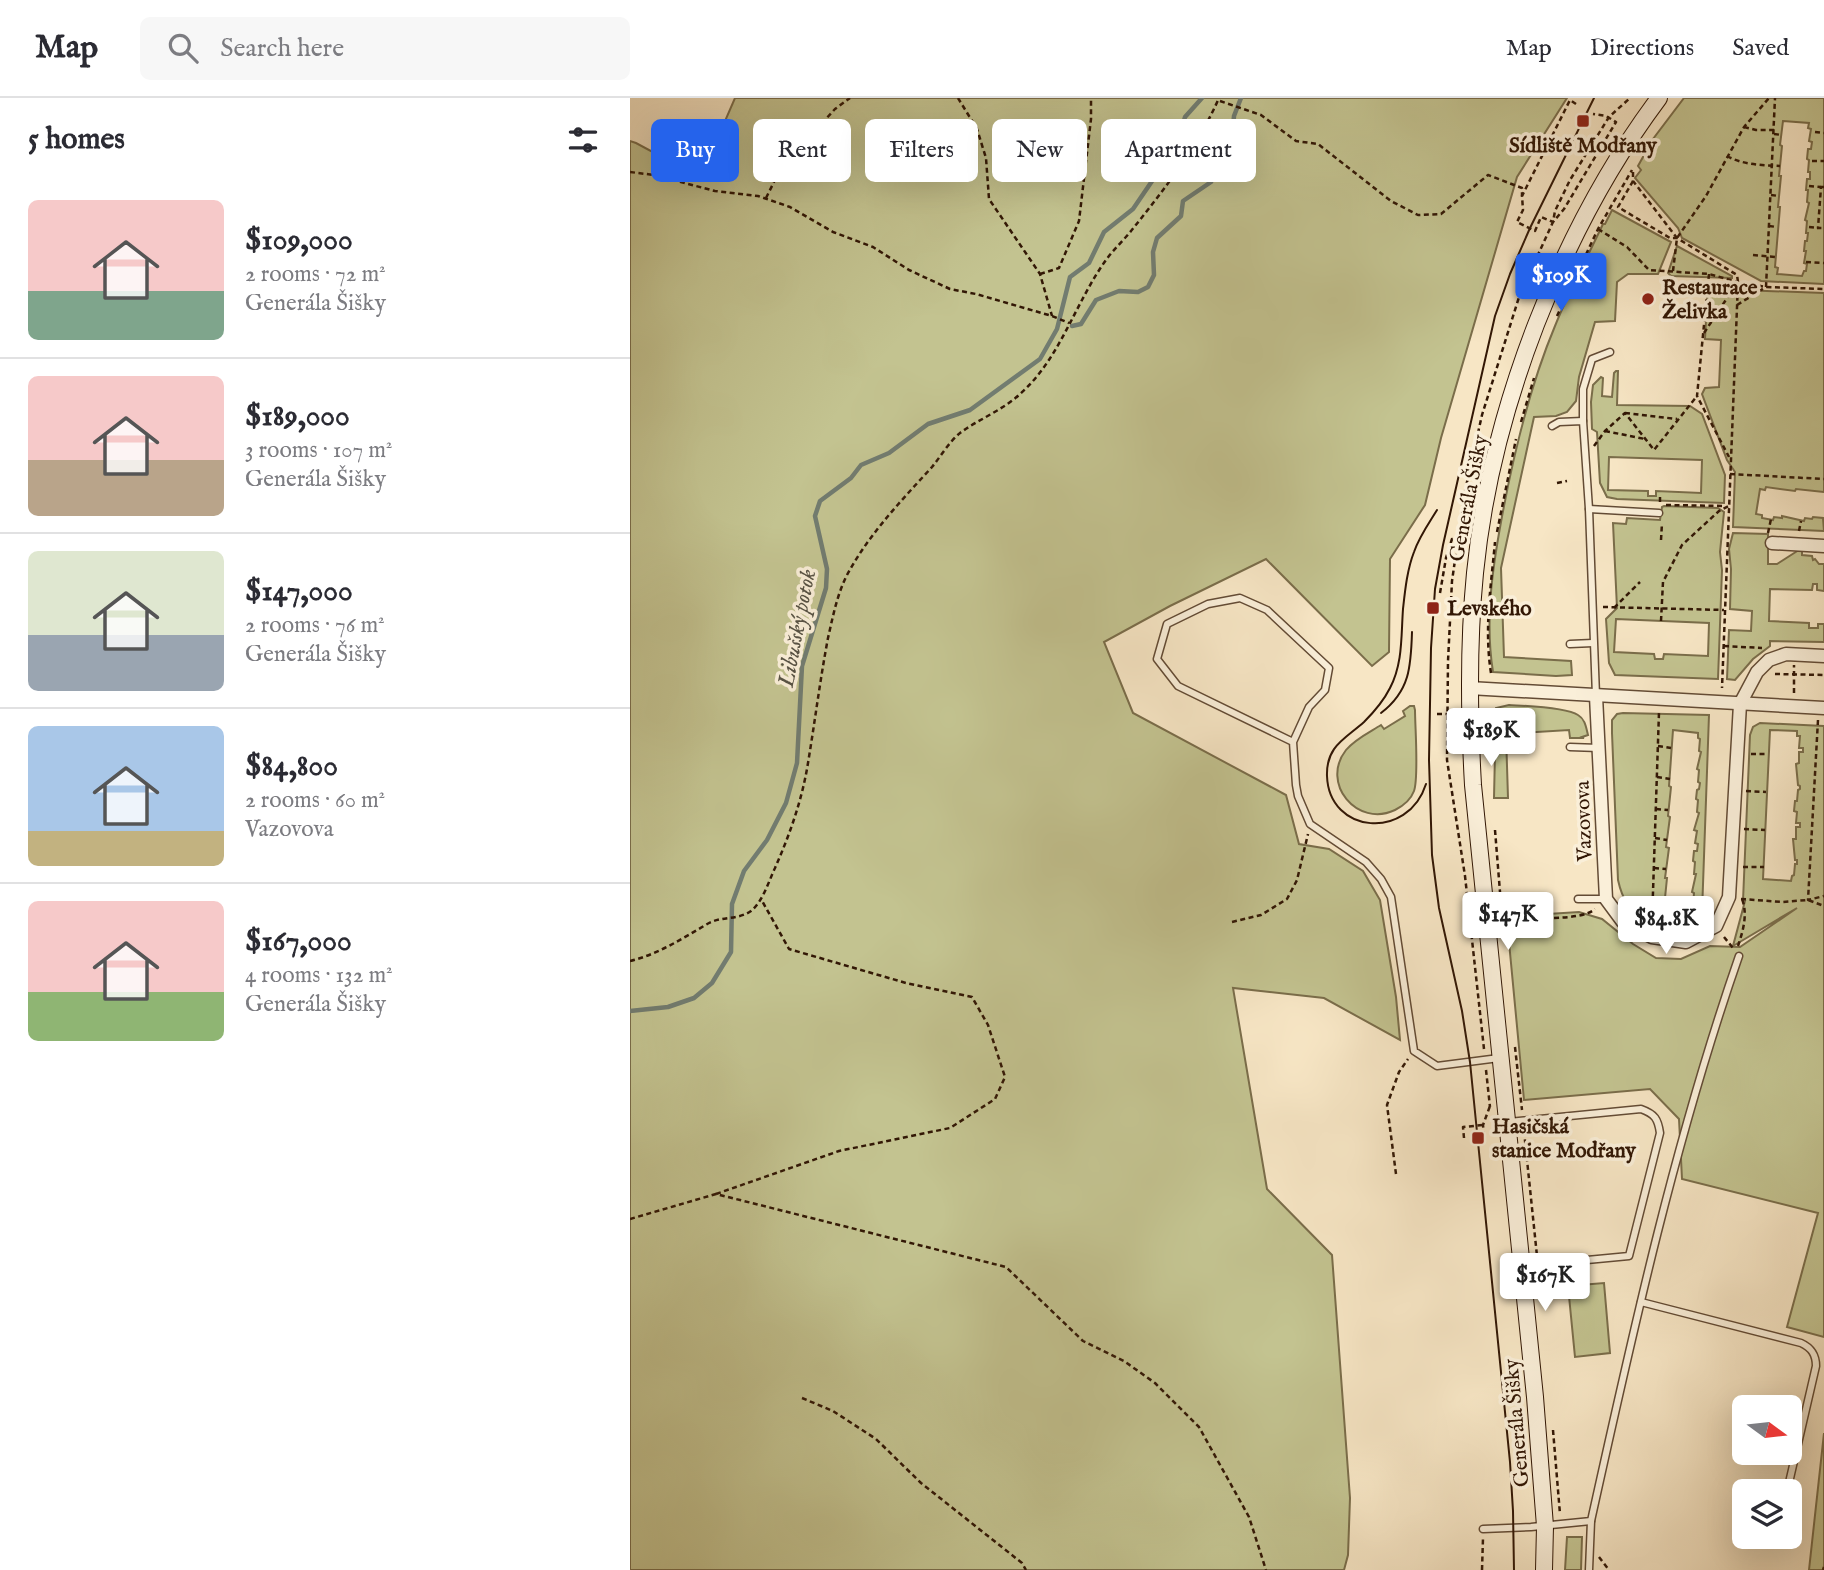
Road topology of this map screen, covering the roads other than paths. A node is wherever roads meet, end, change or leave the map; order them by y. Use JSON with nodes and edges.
{"nodes":[{"id":1,"x":1659,"y":98,"type":"edge"},
{"id":2,"x":1610,"y":352,"type":"dead end"},
{"id":3,"x":1583,"y":421,"type":"junction"},
{"id":4,"x":1552,"y":426,"type":"dead end"},
{"id":5,"x":1589,"y":509,"type":"junction"},
{"id":6,"x":1659,"y":509,"type":"road end"},
{"id":7,"x":1770,"y":538,"type":"road end"},
{"id":8,"x":1824,"y":546,"type":"edge"},
{"id":9,"x":1593,"y":643,"type":"junction"},
{"id":10,"x":1570,"y":644,"type":"dead end"},
{"id":11,"x":1824,"y":656,"type":"edge"},
{"id":12,"x":1469,"y":688,"type":"junction"},
{"id":13,"x":1596,"y":696,"type":"junction"},
{"id":14,"x":1740,"y":704,"type":"junction"},
{"id":15,"x":1821,"y":708,"type":"edge"},
{"id":16,"x":1293,"y":743,"type":"junction"},
{"id":17,"x":1570,"y":747,"type":"dead end"},
{"id":18,"x":1599,"y":748,"type":"junction"},
{"id":19,"x":1578,"y":899,"type":"dead end"},
{"id":20,"x":1604,"y":899,"type":"junction"},
{"id":21,"x":1739,"y":956,"type":"road end"},
{"id":22,"x":1493,"y":1059,"type":"junction"},
{"id":23,"x":1507,"y":1122,"type":"junction"},
{"id":24,"x":1522,"y":1266,"type":"junction"},
{"id":25,"x":1641,"y":1302,"type":"junction"},
{"id":26,"x":1790,"y":1479,"type":"edge"},
{"id":27,"x":1591,"y":1521,"type":"junction"},
{"id":28,"x":1545,"y":1525,"type":"junction"},
{"id":29,"x":1483,"y":1529,"type":"road end"},
{"id":30,"x":1544,"y":1570,"type":"edge"},
{"id":31,"x":1589,"y":1570,"type":"edge"}],
"edges":[{"from":1,"to":12,"type":"main road","name":"Generála Šišky"},
{"from":2,"to":3,"type":"lane","name":"Vazovova"},
{"from":3,"to":4,"type":"lane"},
{"from":3,"to":5,"type":"lane","name":"Vazovova"},
{"from":5,"to":6,"type":"lane"},
{"from":5,"to":9,"type":"lane","name":"Vazovova"},
{"from":7,"to":8,"type":"street"},
{"from":9,"to":10,"type":"lane"},
{"from":9,"to":13,"type":"lane","name":"Vazovova"},
{"from":11,"to":14,"type":"street"},
{"from":12,"to":13,"type":"street"},
{"from":12,"to":22,"type":"main road","name":"Generála Šišky"},
{"from":13,"to":14,"type":"street"},
{"from":13,"to":18,"type":"street","name":"Vazovova"},
{"from":14,"to":15,"type":"street"},
{"from":14,"to":20,"type":"street"},
{"from":16,"to":16,"type":"lane"},
{"from":16,"to":22,"type":"lane"},
{"from":17,"to":18,"type":"lane"},
{"from":18,"to":20,"type":"street","name":"Vazovova"},
{"from":19,"to":20,"type":"lane"},
{"from":21,"to":25,"type":"lane"},
{"from":22,"to":23,"type":"main road","name":"Generála Šišky"},
{"from":23,"to":24,"type":"main road","name":"Generála Šišky"},
{"from":23,"to":24,"type":"lane"},
{"from":24,"to":28,"type":"main road","name":"Generála Šišky"},
{"from":25,"to":26,"type":"lane"},
{"from":25,"to":27,"type":"lane"},
{"from":27,"to":28,"type":"lane"},
{"from":27,"to":31,"type":"lane"},
{"from":28,"to":29,"type":"lane"},
{"from":28,"to":30,"type":"main road","name":"Generála Šišky"}]}
